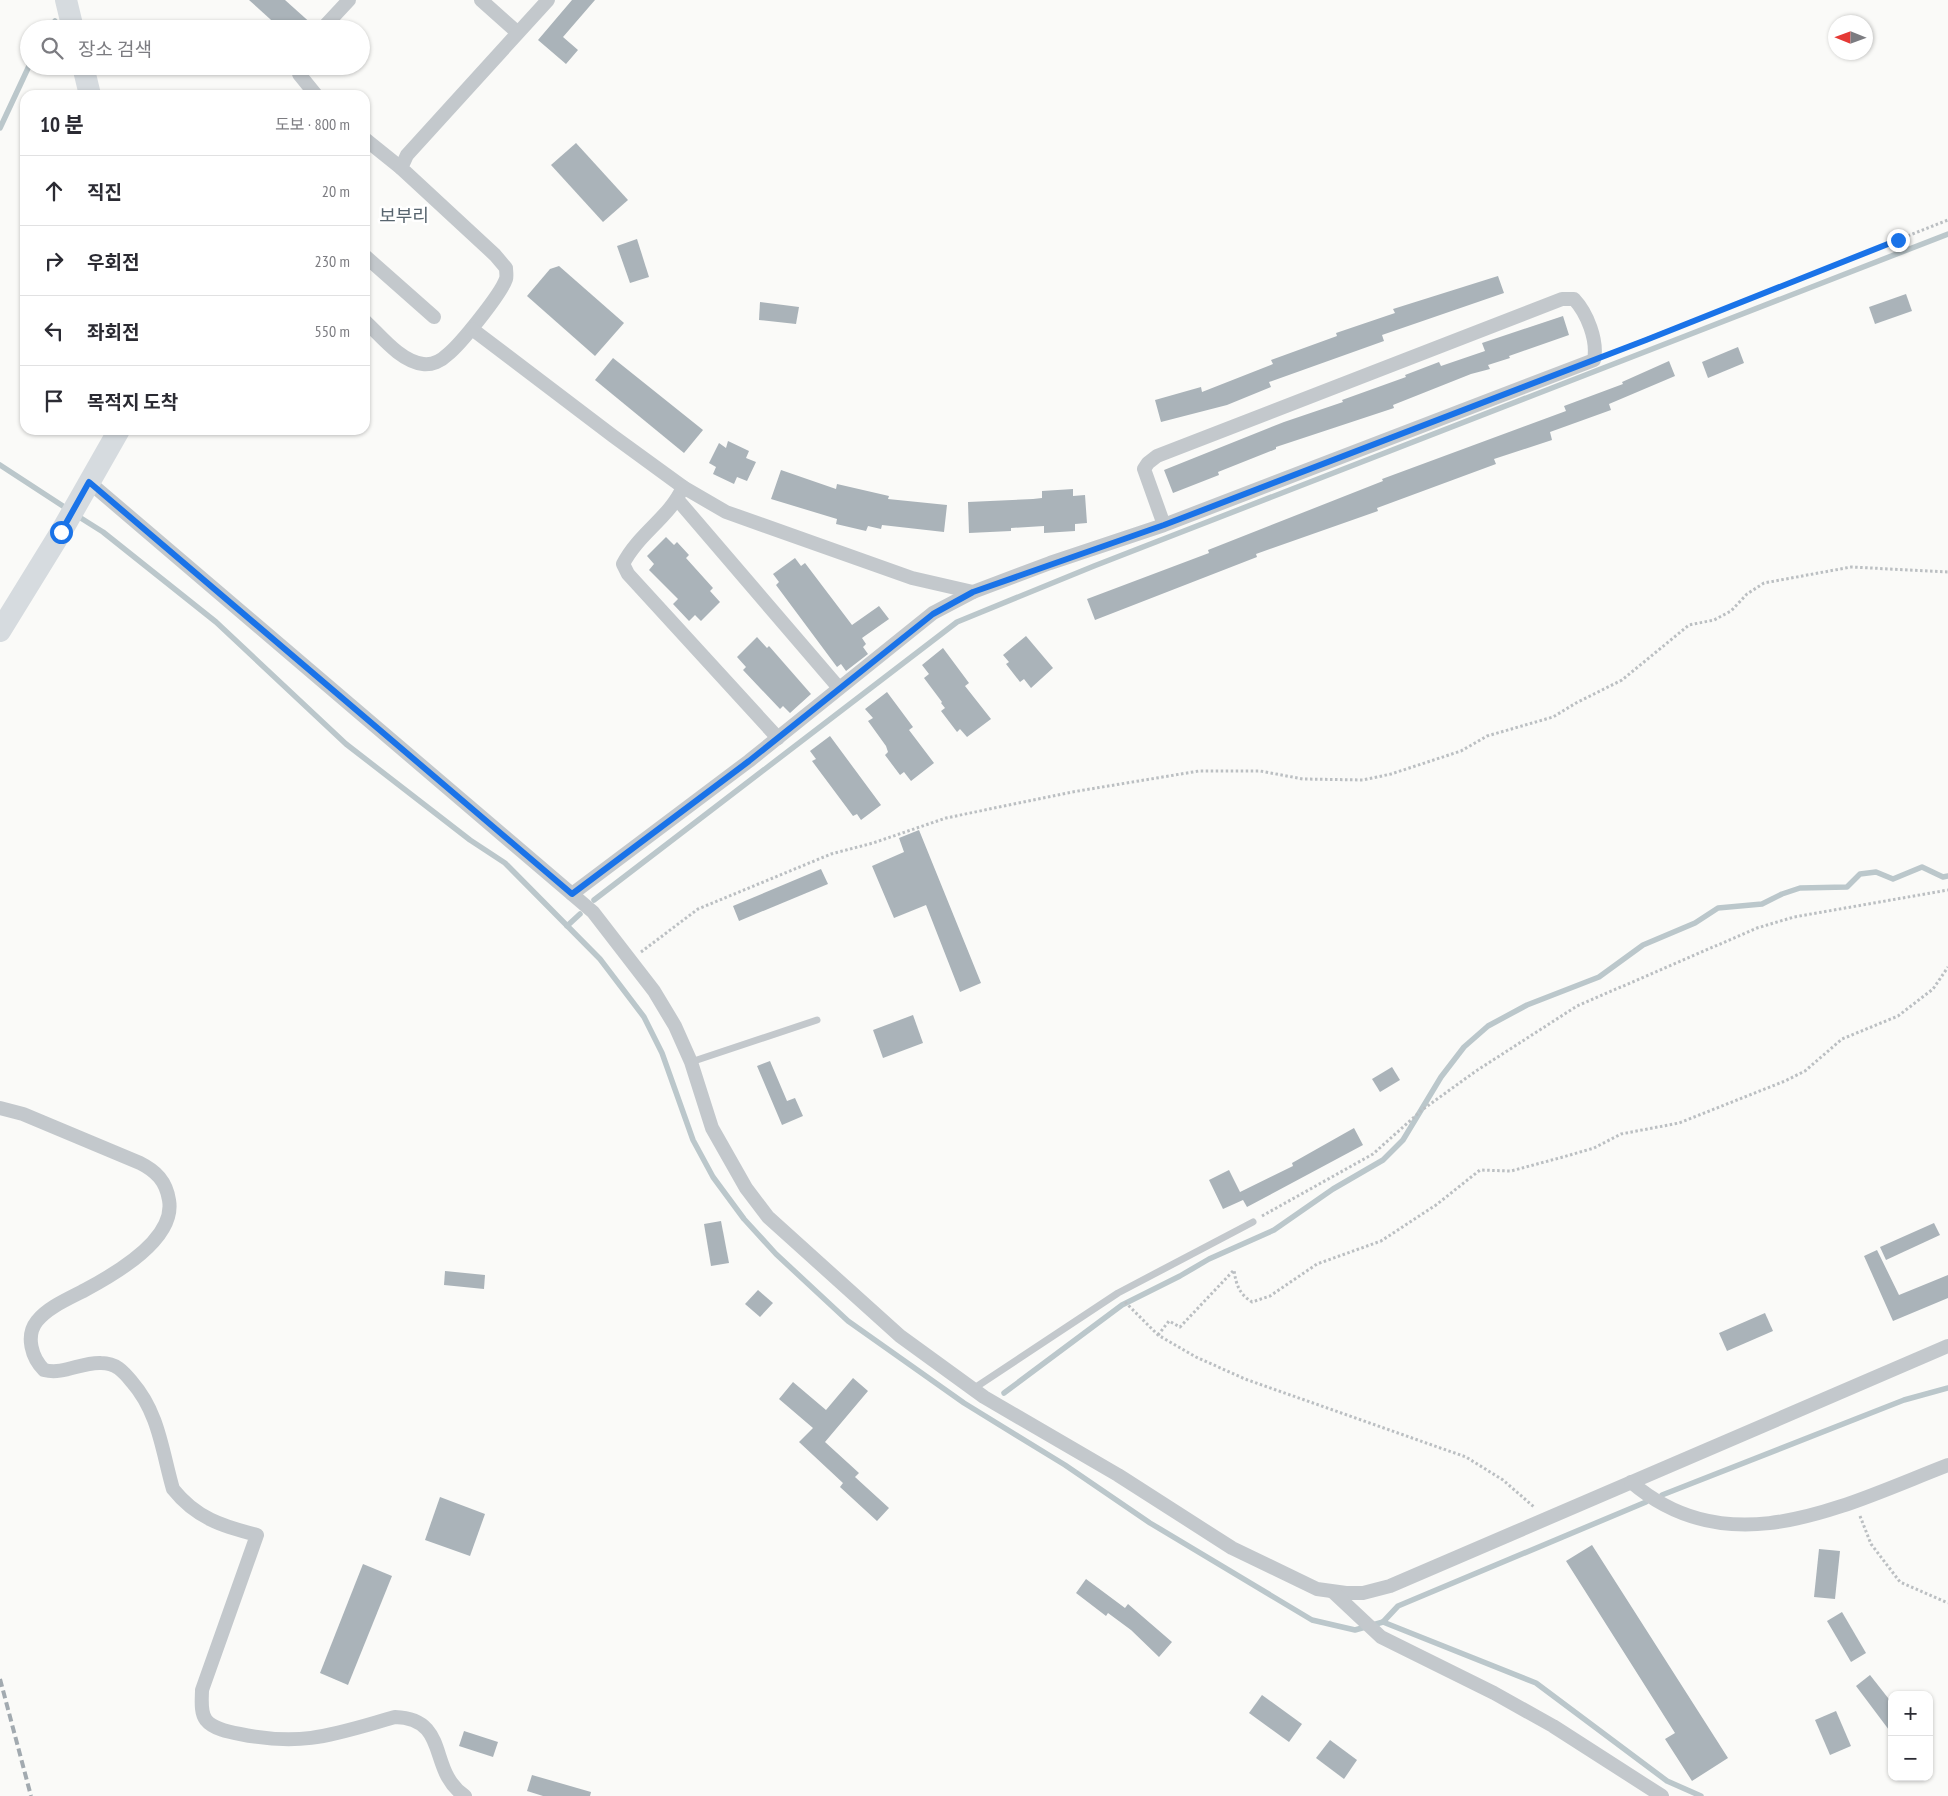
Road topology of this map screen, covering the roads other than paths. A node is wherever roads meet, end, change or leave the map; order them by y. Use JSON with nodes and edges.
{"nodes":[{"id":1,"x":66,"y":0,"type":"edge"},
{"id":2,"x":349,"y":0,"type":"edge"},
{"id":3,"x":481,"y":0,"type":"edge"},
{"id":4,"x":548,"y":0,"type":"edge"},
{"id":5,"x":71,"y":20,"type":"edge"},
{"id":6,"x":330,"y":20,"type":"edge"},
{"id":7,"x":517,"y":32,"type":"junction"},
{"id":8,"x":84,"y":75,"type":"edge"},
{"id":9,"x":300,"y":75,"type":"edge"},
{"id":10,"x":89,"y":90,"type":"edge"},
{"id":11,"x":312,"y":90,"type":"edge"},
{"id":12,"x":370,"y":143,"type":"edge"},
{"id":13,"x":401,"y":168,"type":"junction"},
{"id":14,"x":370,"y":260,"type":"edge"},
{"id":15,"x":434,"y":317,"type":"dead end"},
{"id":16,"x":370,"y":326,"type":"edge"},
{"id":17,"x":472,"y":329,"type":"junction"},
{"id":18,"x":116,"y":435,"type":"edge"},
{"id":19,"x":85,"y":490,"type":"junction"},
{"id":20,"x":680,"y":493,"type":"junction"},
{"id":21,"x":1164,"y":525,"type":"junction"},
{"id":22,"x":973,"y":592,"type":"junction"},
{"id":23,"x":0,"y":631,"type":"edge"},
{"id":24,"x":839,"y":688,"type":"junction"},
{"id":25,"x":778,"y":738,"type":"junction"},
{"id":26,"x":572,"y":894,"type":"junction"},
{"id":27,"x":817,"y":1020,"type":"dead end"},
{"id":28,"x":691,"y":1062,"type":"junction"},
{"id":29,"x":0,"y":1108,"type":"edge"},
{"id":30,"x":1253,"y":1222,"type":"road end"},
{"id":31,"x":1948,"y":1346,"type":"edge"},
{"id":32,"x":972,"y":1389,"type":"junction"},
{"id":33,"x":1948,"y":1465,"type":"edge"},
{"id":34,"x":1631,"y":1482,"type":"junction"},
{"id":35,"x":1333,"y":1592,"type":"junction"},
{"id":36,"x":465,"y":1796,"type":"edge"},
{"id":37,"x":1662,"y":1796,"type":"edge"}],
"edges":[{"from":1,"to":5,"type":"main road"},
{"from":2,"to":6,"type":"street"},
{"from":3,"to":7,"type":"street"},
{"from":4,"to":7,"type":"street"},
{"from":7,"to":13,"type":"street"},
{"from":8,"to":10,"type":"main road"},
{"from":9,"to":11,"type":"street"},
{"from":12,"to":13,"type":"street"},
{"from":13,"to":17,"type":"street"},
{"from":14,"to":15,"type":"street"},
{"from":16,"to":17,"type":"street"},
{"from":17,"to":20,"type":"street"},
{"from":18,"to":19,"type":"main road"},
{"from":19,"to":23,"type":"main road"},
{"from":19,"to":26,"type":"street"},
{"from":20,"to":22,"type":"street"},
{"from":20,"to":24,"type":"street"},
{"from":20,"to":25,"type":"street"},
{"from":21,"to":21,"type":"street"},
{"from":21,"to":22,"type":"street"},
{"from":22,"to":24,"type":"street"},
{"from":24,"to":25,"type":"street"},
{"from":25,"to":26,"type":"street"},
{"from":26,"to":28,"type":"street"},
{"from":27,"to":28,"type":"lane"},
{"from":28,"to":32,"type":"street"},
{"from":29,"to":36,"type":"street"},
{"from":30,"to":32,"type":"lane"},
{"from":31,"to":34,"type":"street"},
{"from":32,"to":35,"type":"street"},
{"from":33,"to":34,"type":"street"},
{"from":34,"to":35,"type":"street"},
{"from":35,"to":37,"type":"street"}]}
